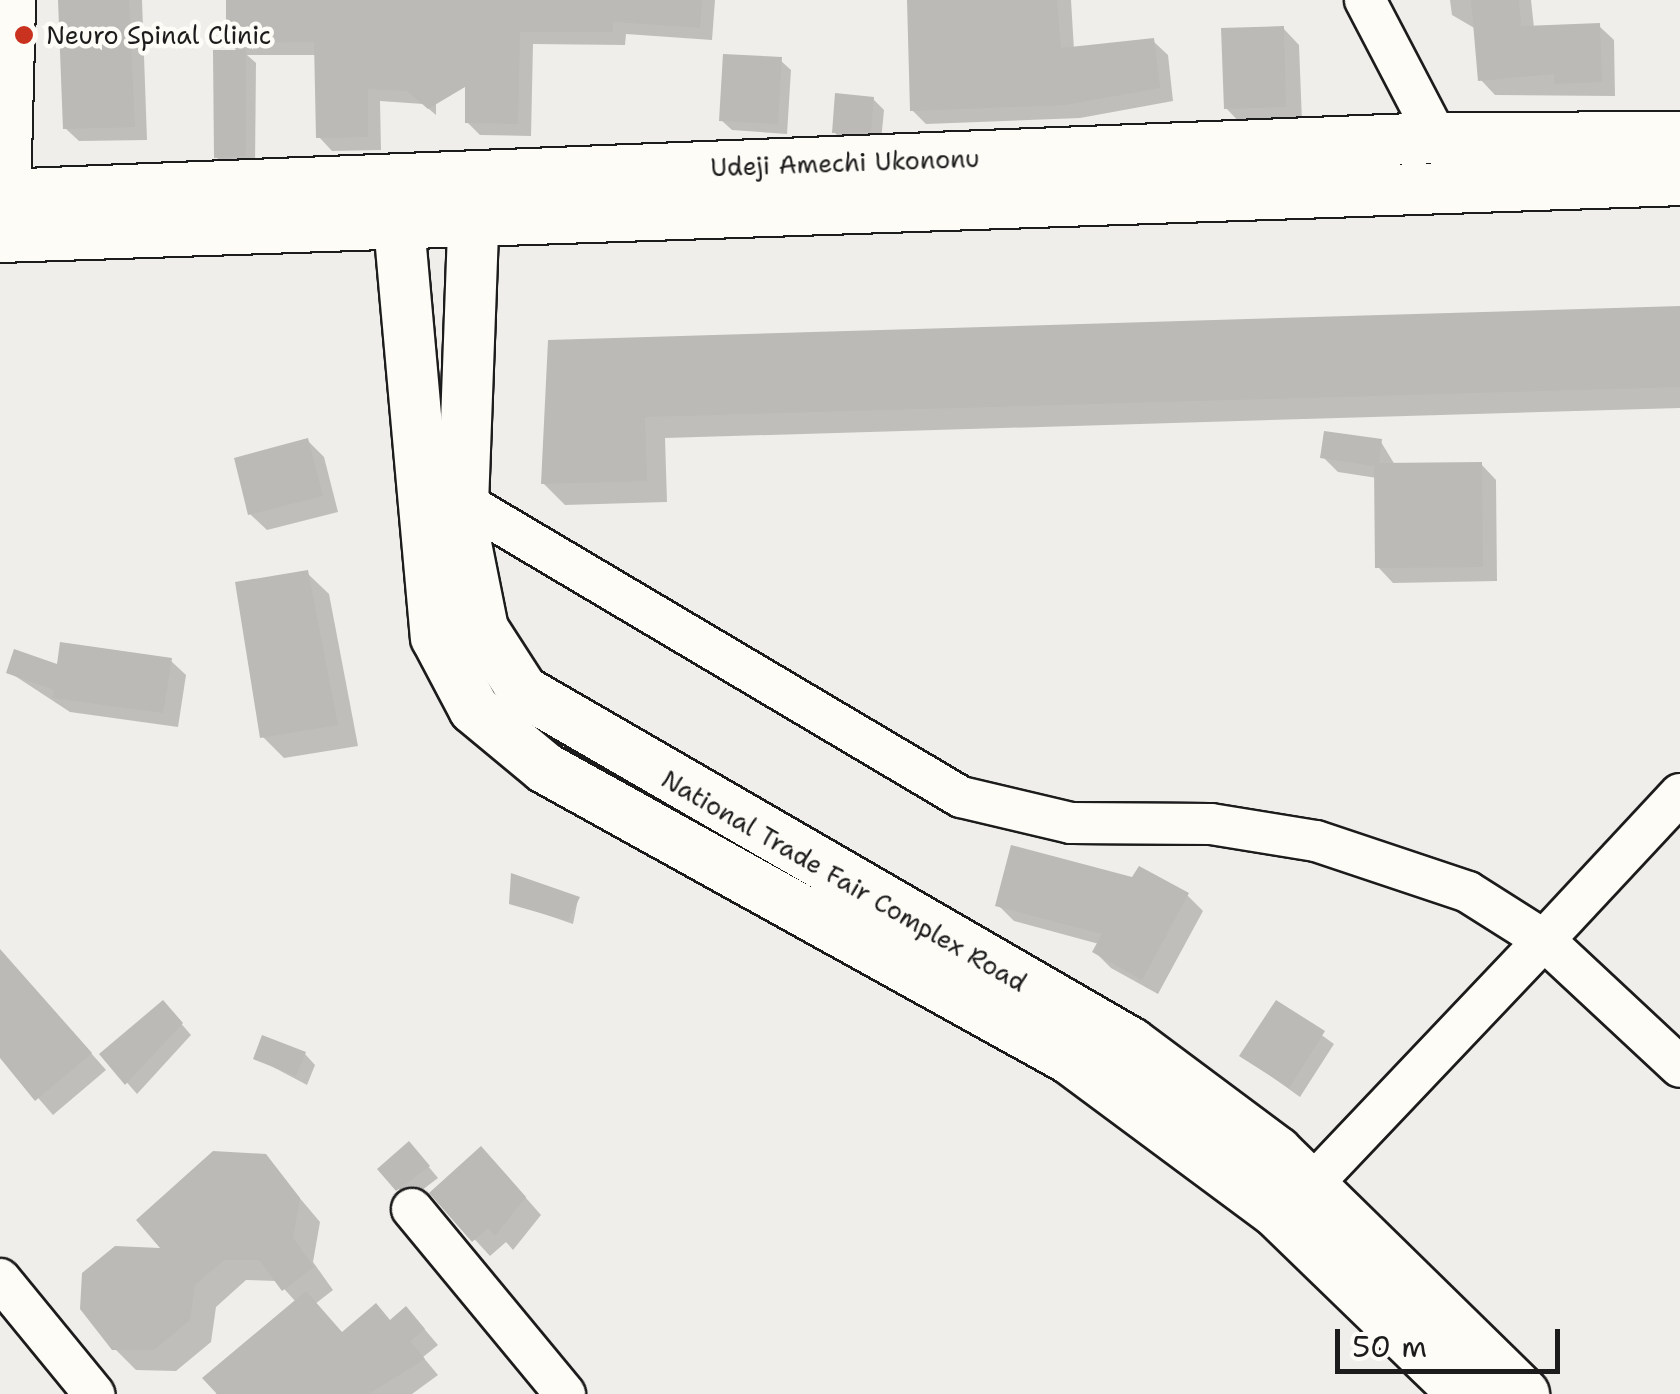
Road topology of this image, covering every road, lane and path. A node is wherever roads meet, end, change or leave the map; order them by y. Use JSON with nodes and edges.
{"nodes":[{"id":1,"x":16,"y":0,"type":"edge"},
{"id":2,"x":1365,"y":0,"type":"edge"},
{"id":3,"x":1680,"y":137,"type":"edge"},
{"id":4,"x":1437,"y":138,"type":"junction"},
{"id":5,"x":1680,"y":180,"type":"edge"},
{"id":6,"x":476,"y":198,"type":"junction"},
{"id":7,"x":396,"y":201,"type":"junction"},
{"id":8,"x":3,"y":209,"type":"edge"},
{"id":9,"x":462,"y":500,"type":"junction"},
{"id":10,"x":1680,"y":794,"type":"edge"},
{"id":11,"x":1544,"y":940,"type":"junction"},
{"id":12,"x":1680,"y":1066,"type":"edge"},
{"id":13,"x":1309,"y":1188,"type":"junction"},
{"id":14,"x":412,"y":1209,"type":"dead end"},
{"id":15,"x":0,"y":1279,"type":"edge"},
{"id":16,"x":94,"y":1394,"type":"edge"},
{"id":17,"x":565,"y":1394,"type":"edge"},
{"id":18,"x":1464,"y":1394,"type":"edge"},
{"id":19,"x":1524,"y":1394,"type":"edge"}],
"edges":[{"from":1,"to":8,"type":"street"},
{"from":2,"to":4,"type":"street"},
{"from":3,"to":4,"type":"main road","name":"Udeji Amechi Ukononu"},
{"from":4,"to":6,"type":"main road","name":"Udeji Amechi Ukononu"},
{"from":5,"to":6,"type":"main road","name":"Udeji Amechi Ukononu"},
{"from":6,"to":7,"type":"main road","name":"Udeji Amechi Ukononu"},
{"from":6,"to":9,"type":"main road","name":"National Trade Fair Complex Road"},
{"from":7,"to":8,"type":"main road","name":"Udeji Amechi Ukononu"},
{"from":7,"to":18,"type":"main road","name":"National Trade Fair Complex Road"},
{"from":9,"to":11,"type":"street"},
{"from":9,"to":13,"type":"main road","name":"National Trade Fair Complex Road"},
{"from":10,"to":11,"type":"street"},
{"from":11,"to":12,"type":"street"},
{"from":11,"to":13,"type":"street"},
{"from":13,"to":19,"type":"main road","name":"National Trade Fair Complex Road"},
{"from":14,"to":17,"type":"street"},
{"from":15,"to":16,"type":"street"}]}
